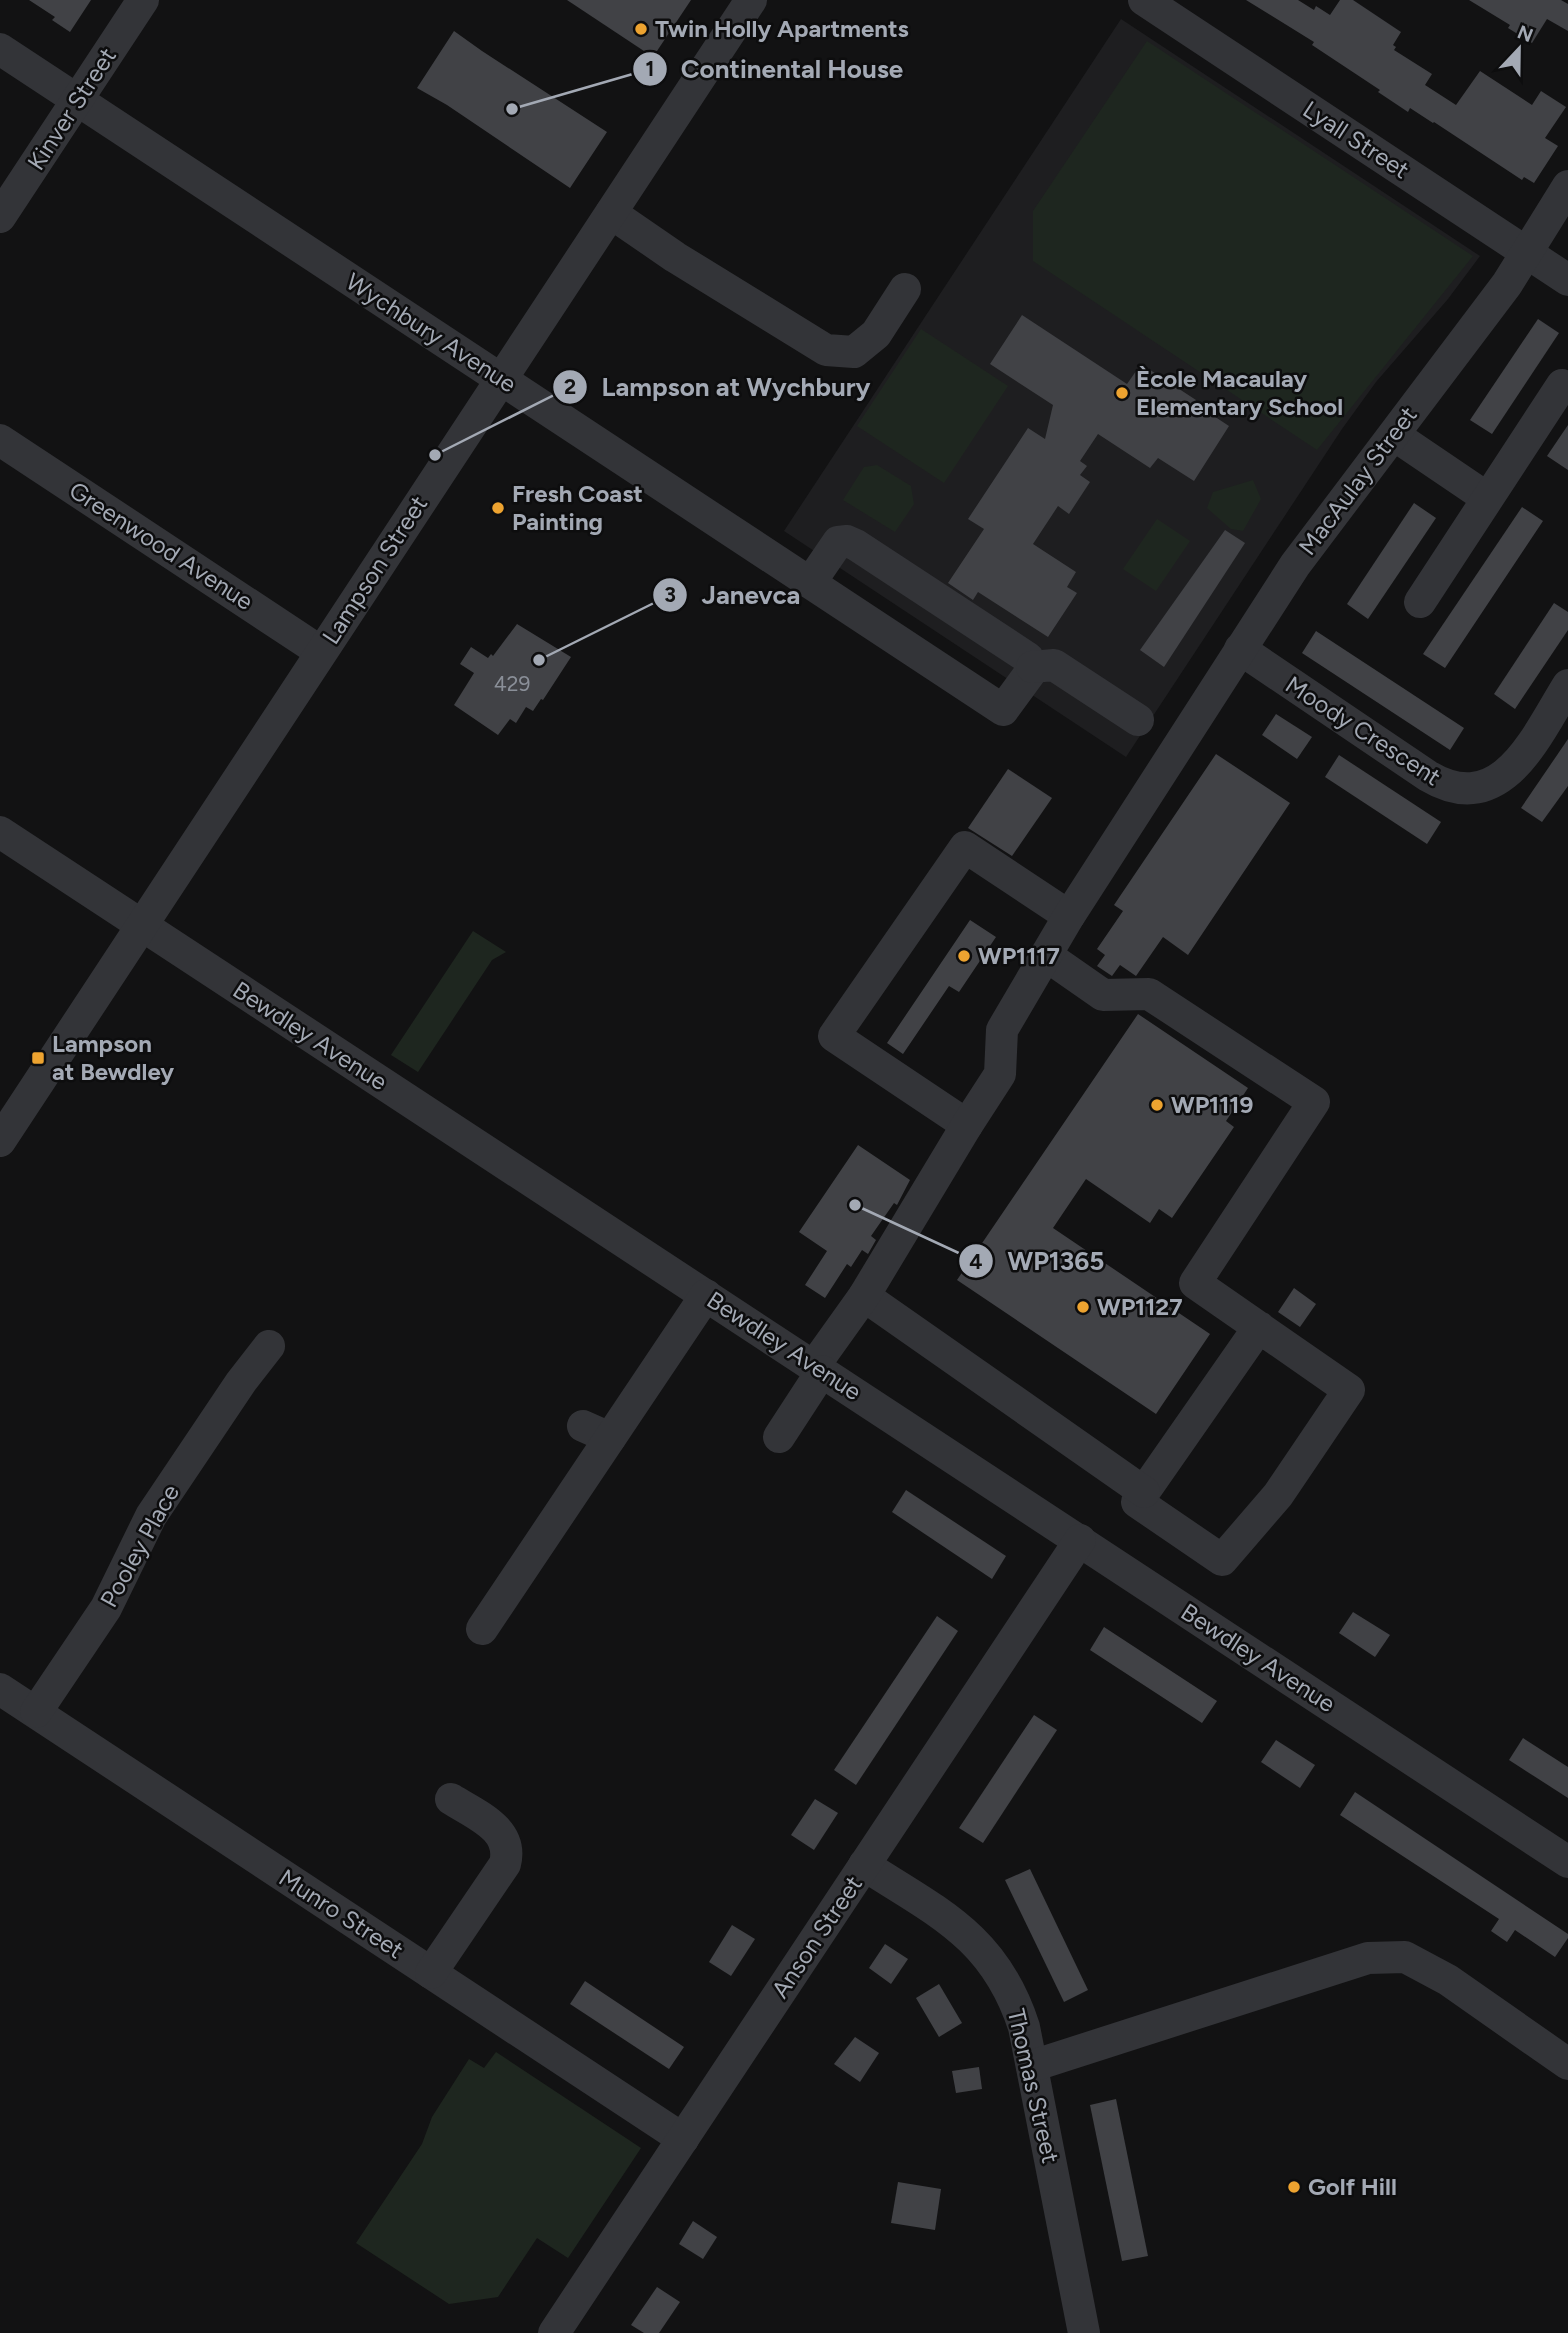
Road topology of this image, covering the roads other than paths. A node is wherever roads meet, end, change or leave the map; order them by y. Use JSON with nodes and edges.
{"nodes":[{"id":1,"x":143,"y":0,"type":"edge"},
{"id":2,"x":751,"y":0,"type":"edge"},
{"id":3,"x":1144,"y":0,"type":"edge"},
{"id":4,"x":0,"y":49,"type":"edge"},
{"id":5,"x":77,"y":100,"type":"junction"},
{"id":6,"x":1568,"y":186,"type":"edge"},
{"id":7,"x":611,"y":213,"type":"junction"},
{"id":8,"x":0,"y":217,"type":"edge"},
{"id":9,"x":1526,"y":252,"type":"junction"},
{"id":10,"x":1568,"y":280,"type":"edge"},
{"id":11,"x":905,"y":289,"type":"dead end"},
{"id":12,"x":501,"y":380,"type":"junction"},
{"id":13,"x":1562,"y":385,"type":"dead end"},
{"id":14,"x":1394,"y":435,"type":"junction"},
{"id":15,"x":0,"y":440,"type":"edge"},
{"id":16,"x":1487,"y":498,"type":"junction"},
{"id":17,"x":810,"y":583,"type":"junction"},
{"id":18,"x":1420,"y":602,"type":"dead end"},
{"id":19,"x":1240,"y":649,"type":"junction"},
{"id":20,"x":321,"y":652,"type":"junction"},
{"id":21,"x":1032,"y":667,"type":"junction"},
{"id":22,"x":1568,"y":685,"type":"edge"},
{"id":23,"x":1138,"y":720,"type":"dead end"},
{"id":24,"x":0,"y":832,"type":"edge"},
{"id":25,"x":1069,"y":916,"type":"junction"},
{"id":26,"x":141,"y":925,"type":"junction"},
{"id":27,"x":1047,"y":956,"type":"junction"},
{"id":28,"x":967,"y":1125,"type":"junction"},
{"id":29,"x":0,"y":1141,"type":"edge"},
{"id":30,"x":706,"y":1295,"type":"junction"},
{"id":31,"x":864,"y":1296,"type":"junction"},
{"id":32,"x":1259,"y":1326,"type":"junction"},
{"id":33,"x":269,"y":1346,"type":"dead end"},
{"id":34,"x":818,"y":1368,"type":"junction"},
{"id":35,"x":779,"y":1437,"type":"dead end"},
{"id":36,"x":1144,"y":1492,"type":"junction"},
{"id":37,"x":1080,"y":1540,"type":"junction"},
{"id":38,"x":482,"y":1629,"type":"dead end"},
{"id":39,"x":0,"y":1689,"type":"edge"},
{"id":40,"x":36,"y":1712,"type":"junction"},
{"id":41,"x":452,"y":1799,"type":"dead end"},
{"id":42,"x":1568,"y":1862,"type":"edge"},
{"id":43,"x":864,"y":1866,"type":"junction"},
{"id":44,"x":431,"y":1973,"type":"junction"},
{"id":45,"x":1568,"y":2064,"type":"edge"},
{"id":46,"x":1032,"y":2066,"type":"junction"},
{"id":47,"x":683,"y":2139,"type":"junction"},
{"id":48,"x":554,"y":2333,"type":"edge"},
{"id":49,"x":1084,"y":2333,"type":"edge"}],
"edges":[{"from":1,"to":5,"type":"street","name":"Kinver Street"},
{"from":2,"to":7,"type":"street","name":"Lampson Street"},
{"from":3,"to":9,"type":"street","name":"Lyall Street"},
{"from":4,"to":5,"type":"street","name":"Wychbury Avenue"},
{"from":5,"to":8,"type":"street","name":"Kinver Street"},
{"from":5,"to":12,"type":"street","name":"Wychbury Avenue"},
{"from":6,"to":9,"type":"street","name":"MacAulay Street"},
{"from":7,"to":11,"type":"street"},
{"from":7,"to":12,"type":"street","name":"Lampson Street"},
{"from":9,"to":10,"type":"street","name":"Lyall Street"},
{"from":9,"to":14,"type":"street","name":"MacAulay Street"},
{"from":12,"to":17,"type":"street","name":"Wychbury Avenue"},
{"from":12,"to":20,"type":"street","name":"Lampson Street"},
{"from":13,"to":16,"type":"street"},
{"from":14,"to":16,"type":"street"},
{"from":14,"to":19,"type":"street","name":"MacAulay Street"},
{"from":15,"to":20,"type":"street","name":"Greenwood Avenue"},
{"from":16,"to":18,"type":"street"},
{"from":17,"to":21,"type":"street","name":"Wychbury Avenue"},
{"from":17,"to":21,"type":"street"},
{"from":19,"to":22,"type":"street","name":"Moody Crescent"},
{"from":19,"to":25,"type":"street","name":"MacAulay Street"},
{"from":20,"to":26,"type":"street","name":"Lampson Street"},
{"from":21,"to":23,"type":"street"},
{"from":24,"to":26,"type":"street","name":"Bewdley Avenue"},
{"from":25,"to":27,"type":"street","name":"MacAulay Street"},
{"from":25,"to":28,"type":"street"},
{"from":26,"to":29,"type":"street","name":"Lampson Street"},
{"from":26,"to":30,"type":"street","name":"Bewdley Avenue"},
{"from":27,"to":28,"type":"street","name":"MacAulay Street"},
{"from":27,"to":32,"type":"street"},
{"from":28,"to":31,"type":"street","name":"MacAulay Street"},
{"from":30,"to":34,"type":"street","name":"Bewdley Avenue"},
{"from":30,"to":38,"type":"street"},
{"from":31,"to":34,"type":"street","name":"MacAulay Street"},
{"from":31,"to":36,"type":"street"},
{"from":32,"to":36,"type":"street"},
{"from":32,"to":36,"type":"street"},
{"from":33,"to":40,"type":"street","name":"Pooley Place"},
{"from":34,"to":35,"type":"street","name":"MacAulay Street"},
{"from":34,"to":37,"type":"street","name":"Bewdley Avenue"},
{"from":37,"to":42,"type":"street","name":"Bewdley Avenue"},
{"from":37,"to":43,"type":"street","name":"Anson Street"},
{"from":39,"to":40,"type":"street","name":"Munro Street"},
{"from":40,"to":44,"type":"street","name":"Munro Street"},
{"from":41,"to":44,"type":"street"},
{"from":43,"to":46,"type":"street","name":"Thomas Street"},
{"from":43,"to":47,"type":"street","name":"Anson Street"},
{"from":44,"to":47,"type":"street","name":"Munro Street"},
{"from":45,"to":46,"type":"street"},
{"from":46,"to":49,"type":"street","name":"Thomas Street"},
{"from":47,"to":48,"type":"street","name":"Anson Street"}]}
